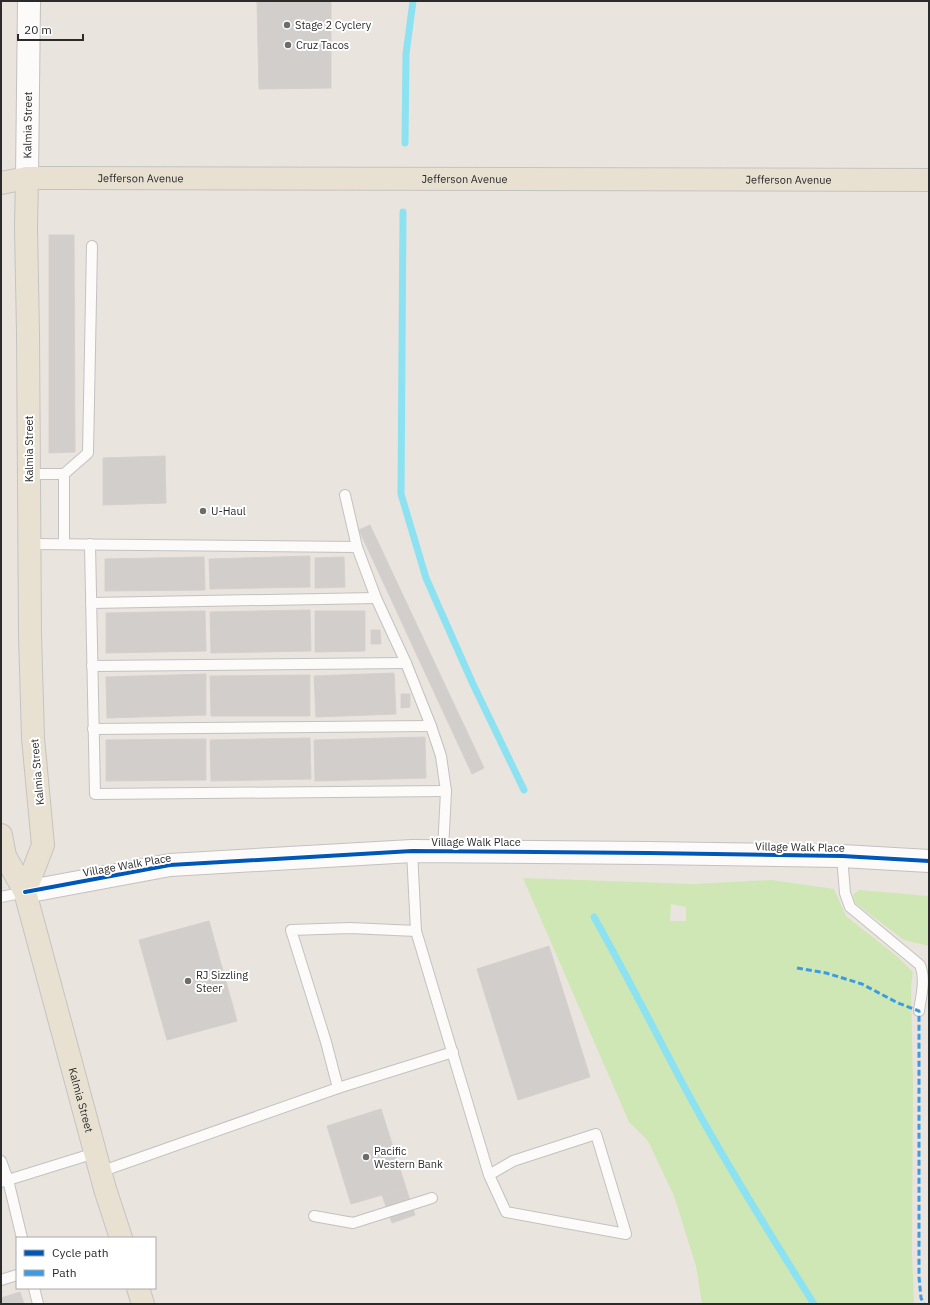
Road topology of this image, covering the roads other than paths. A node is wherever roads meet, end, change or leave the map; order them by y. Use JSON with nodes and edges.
{"nodes":[{"id":1,"x":29,"y":1,"type":"edge"},
{"id":2,"x":28,"y":178,"type":"junction"},
{"id":3,"x":929,"y":180,"type":"edge"},
{"id":4,"x":1,"y":183,"type":"edge"},
{"id":5,"x":92,"y":246,"type":"dead end"},
{"id":6,"x":29,"y":474,"type":"junction"},
{"id":7,"x":64,"y":474,"type":"junction"},
{"id":8,"x":345,"y":495,"type":"dead end"},
{"id":9,"x":30,"y":544,"type":"junction"},
{"id":10,"x":64,"y":544,"type":"junction"},
{"id":11,"x":90,"y":544,"type":"junction"},
{"id":12,"x":357,"y":547,"type":"junction"},
{"id":13,"x":376,"y":598,"type":"junction"},
{"id":14,"x":91,"y":603,"type":"junction"},
{"id":15,"x":406,"y":663,"type":"junction"},
{"id":16,"x":92,"y":666,"type":"junction"},
{"id":17,"x":431,"y":726,"type":"junction"},
{"id":18,"x":94,"y":729,"type":"junction"},
{"id":19,"x":446,"y":791,"type":"junction"},
{"id":20,"x":1,"y":835,"type":"edge"},
{"id":21,"x":412,"y":851,"type":"junction"},
{"id":22,"x":443,"y":851,"type":"junction"},
{"id":23,"x":842,"y":856,"type":"junction"},
{"id":24,"x":929,"y":861,"type":"edge"},
{"id":25,"x":25,"y":892,"type":"junction"},
{"id":26,"x":1,"y":897,"type":"edge"},
{"id":27,"x":416,"y":931,"type":"junction"},
{"id":28,"x":919,"y":1010,"type":"dead end"},
{"id":29,"x":453,"y":1052,"type":"junction"},
{"id":30,"x":338,"y":1088,"type":"junction"},
{"id":31,"x":1,"y":1161,"type":"edge"},
{"id":32,"x":98,"y":1162,"type":"junction"},
{"id":33,"x":490,"y":1176,"type":"junction"},
{"id":34,"x":4,"y":1181,"type":"edge"},
{"id":35,"x":432,"y":1198,"type":"dead end"},
{"id":36,"x":314,"y":1216,"type":"dead end"},
{"id":37,"x":22,"y":1237,"type":"edge"},
{"id":38,"x":121,"y":1237,"type":"edge"},
{"id":39,"x":16,"y":1275,"type":"edge"},
{"id":40,"x":1,"y":1280,"type":"edge"},
{"id":41,"x":34,"y":1289,"type":"edge"},
{"id":42,"x":138,"y":1289,"type":"edge"},
{"id":43,"x":38,"y":1304,"type":"edge"},
{"id":44,"x":143,"y":1304,"type":"edge"}],
"edges":[{"from":1,"to":2,"type":"street","name":"Kalmia Street"},
{"from":2,"to":3,"type":"main road","name":"Jefferson Avenue"},
{"from":2,"to":4,"type":"main road","name":"Jefferson Avenue"},
{"from":2,"to":6,"type":"main road","name":"Kalmia Street"},
{"from":5,"to":7,"type":"lane"},
{"from":6,"to":7,"type":"lane"},
{"from":6,"to":9,"type":"main road","name":"Kalmia Street"},
{"from":7,"to":10,"type":"lane"},
{"from":8,"to":12,"type":"lane"},
{"from":9,"to":10,"type":"lane"},
{"from":9,"to":25,"type":"main road","name":"Kalmia Street"},
{"from":10,"to":11,"type":"lane"},
{"from":11,"to":12,"type":"lane"},
{"from":11,"to":14,"type":"lane"},
{"from":12,"to":13,"type":"lane"},
{"from":13,"to":14,"type":"lane"},
{"from":13,"to":15,"type":"lane"},
{"from":14,"to":16,"type":"lane"},
{"from":15,"to":16,"type":"lane"},
{"from":15,"to":17,"type":"lane"},
{"from":16,"to":18,"type":"lane"},
{"from":17,"to":18,"type":"lane"},
{"from":17,"to":19,"type":"lane"},
{"from":18,"to":19,"type":"lane"},
{"from":19,"to":22,"type":"lane"},
{"from":20,"to":25,"type":"main road","name":"Kalmia Street"},
{"from":21,"to":22,"type":"street","name":"Village Walk Place"},
{"from":21,"to":25,"type":"street","name":"Village Walk Place"},
{"from":21,"to":27,"type":"lane"},
{"from":22,"to":23,"type":"street","name":"Village Walk Place"},
{"from":23,"to":24,"type":"street","name":"Village Walk Place"},
{"from":23,"to":28,"type":"lane"},
{"from":25,"to":26,"type":"lane"},
{"from":25,"to":32,"type":"main road","name":"Kalmia Street"},
{"from":27,"to":29,"type":"lane"},
{"from":27,"to":30,"type":"lane"},
{"from":29,"to":30,"type":"lane"},
{"from":29,"to":33,"type":"lane"},
{"from":30,"to":32,"type":"lane"},
{"from":31,"to":34,"type":"lane"},
{"from":32,"to":34,"type":"lane"},
{"from":32,"to":38,"type":"main road","name":"Kalmia Street"},
{"from":33,"to":33,"type":"lane"},
{"from":34,"to":37,"type":"lane"},
{"from":35,"to":36,"type":"lane"},
{"from":39,"to":40,"type":"lane"},
{"from":41,"to":43,"type":"lane"},
{"from":42,"to":44,"type":"main road"}]}
